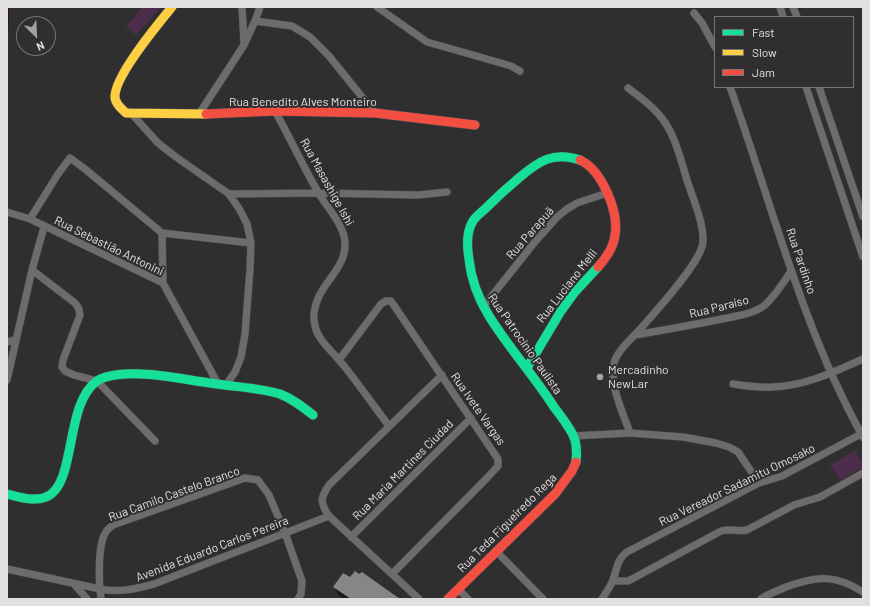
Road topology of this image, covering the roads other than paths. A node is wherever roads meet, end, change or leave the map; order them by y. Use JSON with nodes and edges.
{"nodes":[{"id":1,"x":172,"y":7,"type":"edge"},
{"id":2,"x":242,"y":7,"type":"edge"},
{"id":3,"x":260,"y":7,"type":"edge"},
{"id":4,"x":377,"y":7,"type":"edge"},
{"id":5,"x":694,"y":13,"type":"dead end"},
{"id":6,"x":255,"y":21,"type":"junction"},
{"id":7,"x":714,"y":45,"type":"edge"},
{"id":8,"x":244,"y":46,"type":"junction"},
{"id":9,"x":520,"y":71,"type":"dead end"},
{"id":10,"x":628,"y":88,"type":"dead end"},
{"id":11,"x":730,"y":88,"type":"edge"},
{"id":12,"x":806,"y":88,"type":"edge"},
{"id":13,"x":820,"y":88,"type":"edge"},
{"id":14,"x":130,"y":112,"type":"junction"},
{"id":15,"x":276,"y":112,"type":"junction"},
{"id":16,"x":375,"y":113,"type":"junction"},
{"id":17,"x":199,"y":114,"type":"junction"},
{"id":18,"x":475,"y":125,"type":"dead end"},
{"id":19,"x":835,"y":134,"type":"junction"},
{"id":20,"x":823,"y":139,"type":"junction"},
{"id":21,"x":447,"y":192,"type":"dead end"},
{"id":22,"x":319,"y":193,"type":"junction"},
{"id":23,"x":607,"y":193,"type":"junction"},
{"id":24,"x":229,"y":194,"type":"junction"},
{"id":25,"x":7,"y":212,"type":"edge"},
{"id":26,"x":863,"y":217,"type":"edge"},
{"id":27,"x":30,"y":219,"type":"junction"},
{"id":28,"x":44,"y":227,"type":"junction"},
{"id":29,"x":162,"y":233,"type":"junction"},
{"id":30,"x":251,"y":243,"type":"junction"},
{"id":31,"x":863,"y":257,"type":"edge"},
{"id":32,"x":32,"y":270,"type":"junction"},
{"id":33,"x":791,"y":271,"type":"junction"},
{"id":34,"x":163,"y":283,"type":"junction"},
{"id":35,"x":483,"y":306,"type":"junction"},
{"id":36,"x":635,"y":335,"type":"junction"},
{"id":37,"x":15,"y":340,"type":"junction"},
{"id":38,"x":7,"y":342,"type":"edge"},
{"id":39,"x":863,"y":359,"type":"edge"},
{"id":40,"x":339,"y":360,"type":"junction"},
{"id":41,"x":527,"y":368,"type":"junction"},
{"id":42,"x":831,"y":373,"type":"junction"},
{"id":43,"x":442,"y":376,"type":"junction"},
{"id":44,"x":7,"y":380,"type":"edge"},
{"id":45,"x":97,"y":381,"type":"junction"},
{"id":46,"x":222,"y":384,"type":"junction"},
{"id":47,"x":733,"y":384,"type":"dead end"},
{"id":48,"x":313,"y":415,"type":"dead end"},
{"id":49,"x":471,"y":418,"type":"junction"},
{"id":50,"x":389,"y":426,"type":"junction"},
{"id":51,"x":630,"y":433,"type":"junction"},
{"id":52,"x":862,"y":435,"type":"edge"},
{"id":53,"x":572,"y":436,"type":"junction"},
{"id":54,"x":155,"y":440,"type":"dead end"},
{"id":55,"x":863,"y":473,"type":"edge"},
{"id":56,"x":759,"y":483,"type":"junction"},
{"id":57,"x":7,"y":494,"type":"edge"},
{"id":58,"x":329,"y":516,"type":"junction"},
{"id":59,"x":285,"y":533,"type":"junction"},
{"id":60,"x":352,"y":537,"type":"junction"},
{"id":61,"x":496,"y":551,"type":"junction"},
{"id":62,"x":7,"y":569,"type":"edge"},
{"id":63,"x":392,"y":574,"type":"junction"},
{"id":64,"x":613,"y":581,"type":"junction"},
{"id":65,"x":73,"y":584,"type":"junction"},
{"id":66,"x":458,"y":589,"type":"junction"},
{"id":67,"x":100,"y":590,"type":"junction"},
{"id":68,"x":863,"y":592,"type":"edge"},
{"id":69,"x":87,"y":599,"type":"edge"},
{"id":70,"x":101,"y":599,"type":"edge"},
{"id":71,"x":298,"y":599,"type":"edge"},
{"id":72,"x":419,"y":599,"type":"edge"},
{"id":73,"x":448,"y":599,"type":"edge"},
{"id":74,"x":468,"y":599,"type":"edge"},
{"id":75,"x":543,"y":599,"type":"edge"},
{"id":76,"x":602,"y":599,"type":"edge"},
{"id":77,"x":761,"y":599,"type":"edge"}],
"edges":[{"from":1,"to":14,"type":"street"},
{"from":2,"to":8,"type":"street"},
{"from":3,"to":6,"type":"street"},
{"from":4,"to":9,"type":"street"},
{"from":5,"to":7,"type":"street"},
{"from":6,"to":8,"type":"street"},
{"from":6,"to":16,"type":"street"},
{"from":8,"to":17,"type":"street"},
{"from":10,"to":36,"type":"street"},
{"from":11,"to":33,"type":"street","name":"Rua Pardinho"},
{"from":12,"to":20,"type":"street"},
{"from":13,"to":19,"type":"street"},
{"from":14,"to":17,"type":"street","name":"Rua Benedito Alves Monteiro"},
{"from":14,"to":24,"type":"street"},
{"from":15,"to":16,"type":"street","name":"Rua Benedito Alves Monteiro"},
{"from":15,"to":17,"type":"street","name":"Rua Benedito Alves Monteiro"},
{"from":15,"to":22,"type":"street","name":"Rua Masashige Ishi"},
{"from":16,"to":18,"type":"street","name":"Rua Benedito Alves Monteiro"},
{"from":19,"to":20,"type":"street"},
{"from":19,"to":26,"type":"street"},
{"from":20,"to":31,"type":"street"},
{"from":21,"to":22,"type":"street"},
{"from":22,"to":24,"type":"street"},
{"from":22,"to":40,"type":"street","name":"Rua Masashige Ishi"},
{"from":23,"to":35,"type":"street","name":"Rua Parapuã"},
{"from":23,"to":35,"type":"street","name":"Rua Patrocínio Paulista"},
{"from":23,"to":41,"type":"street","name":"Rua Luciano Melli"},
{"from":24,"to":30,"type":"street"},
{"from":25,"to":27,"type":"street","name":"Rua Sebastião Antonini"},
{"from":27,"to":28,"type":"street","name":"Rua Sebastião Antonini"},
{"from":27,"to":29,"type":"street"},
{"from":28,"to":32,"type":"street"},
{"from":28,"to":34,"type":"street","name":"Rua Sebastião Antonini"},
{"from":29,"to":30,"type":"street"},
{"from":29,"to":34,"type":"street"},
{"from":30,"to":46,"type":"street"},
{"from":32,"to":37,"type":"street"},
{"from":32,"to":45,"type":"street"},
{"from":33,"to":36,"type":"street","name":"Rua Paraíso"},
{"from":33,"to":42,"type":"street","name":"Rua Pardinho"},
{"from":34,"to":46,"type":"street","name":"Rua Sebastião Antonini"},
{"from":35,"to":41,"type":"street","name":"Rua Patrocínio Paulista"},
{"from":36,"to":51,"type":"street"},
{"from":37,"to":38,"type":"street"},
{"from":37,"to":44,"type":"street"},
{"from":39,"to":42,"type":"street"},
{"from":40,"to":43,"type":"street","name":"Rua Ivete Vargas"},
{"from":40,"to":50,"type":"street","name":"Rua Masashige Ishi"},
{"from":41,"to":53,"type":"street","name":"Rua Patrocínio Paulista"},
{"from":42,"to":47,"type":"street"},
{"from":42,"to":52,"type":"street","name":"Rua Pardinho"},
{"from":43,"to":49,"type":"street","name":"Rua Ivete Vargas"},
{"from":43,"to":50,"type":"street"},
{"from":45,"to":46,"type":"street"},
{"from":45,"to":54,"type":"street"},
{"from":45,"to":57,"type":"street"},
{"from":46,"to":48,"type":"street"},
{"from":49,"to":60,"type":"street","name":"Rua Maria Martines Ciudad"},
{"from":49,"to":63,"type":"street","name":"Rua Ivete Vargas"},
{"from":50,"to":58,"type":"street"},
{"from":51,"to":53,"type":"street"},
{"from":51,"to":56,"type":"street"},
{"from":52,"to":56,"type":"street","name":"Rua Vereador Sadamitu Omosako"},
{"from":53,"to":61,"type":"street","name":"Rua Teda Figueiredo Rega"},
{"from":55,"to":64,"type":"street"},
{"from":56,"to":64,"type":"street","name":"Rua Vereador Sadamitu Omosako"},
{"from":58,"to":59,"type":"street","name":"Avenida Eduardo Carlos Pereira"},
{"from":58,"to":60,"type":"street"},
{"from":59,"to":67,"type":"street","name":"Avenida Eduardo Carlos Pereira"},
{"from":59,"to":67,"type":"street","name":"Rua Camilo Castelo Branco"},
{"from":59,"to":71,"type":"street","name":"Rua Camilo Castelo Branco"},
{"from":60,"to":63,"type":"street"},
{"from":61,"to":66,"type":"street","name":"Rua Teda Figueiredo Rega"},
{"from":61,"to":75,"type":"street"},
{"from":62,"to":65,"type":"street","name":"Avenida Eduardo Carlos Pereira"},
{"from":63,"to":72,"type":"street"},
{"from":64,"to":76,"type":"street","name":"Rua Vereador Sadamitu Omosako"},
{"from":65,"to":67,"type":"street","name":"Avenida Eduardo Carlos Pereira"},
{"from":65,"to":69,"type":"street"},
{"from":66,"to":73,"type":"street","name":"Rua Teda Figueiredo Rega"},
{"from":66,"to":74,"type":"street"},
{"from":67,"to":70,"type":"street","name":"Rua Camilo Castelo Branco"},
{"from":68,"to":77,"type":"street"}]}
